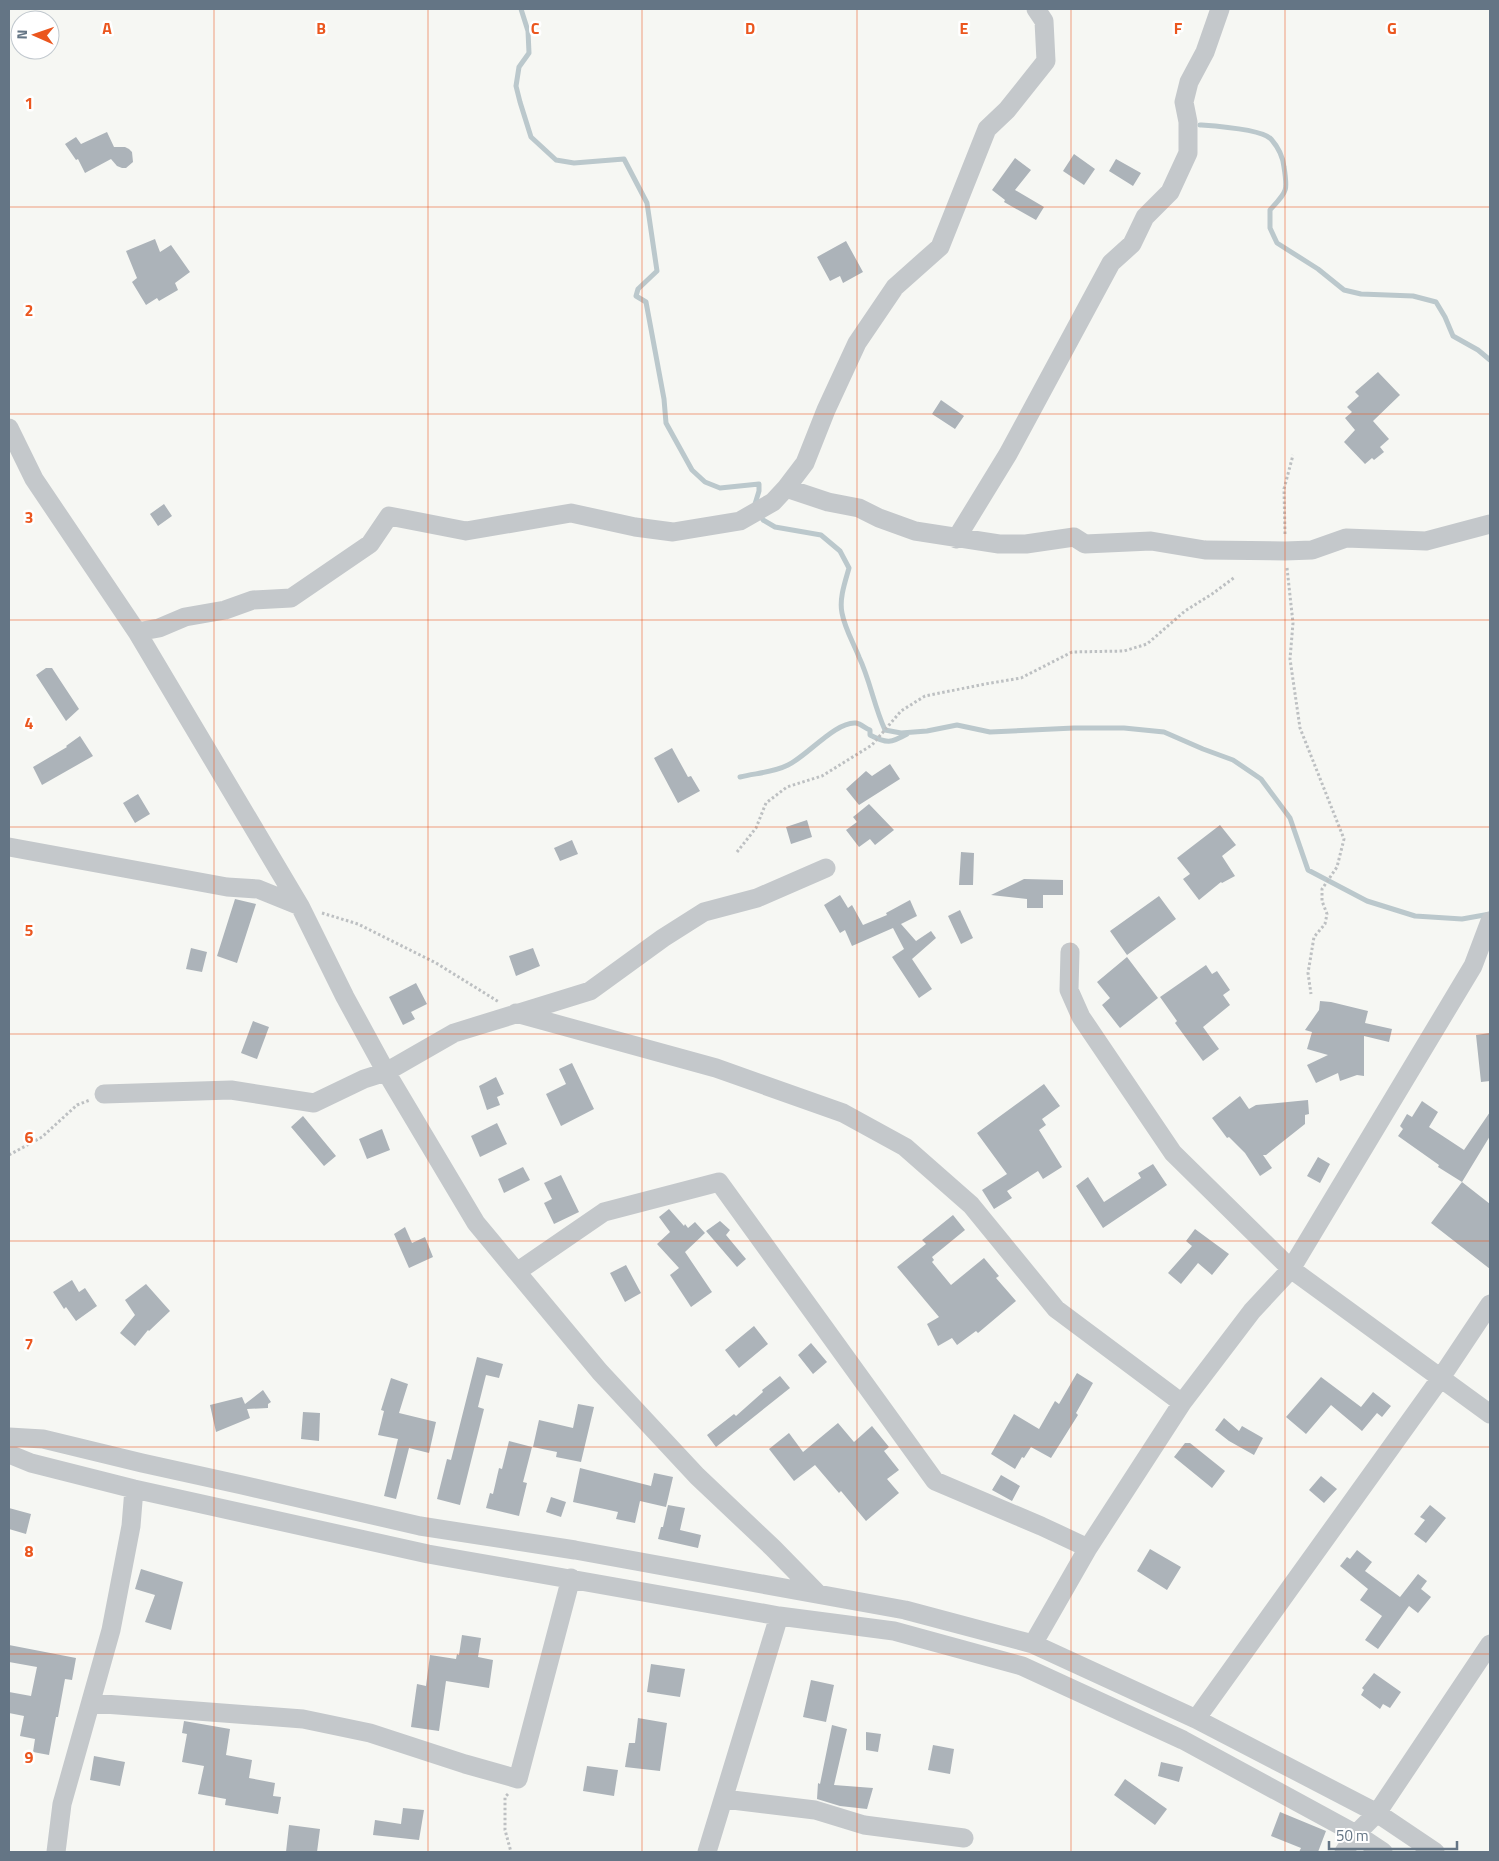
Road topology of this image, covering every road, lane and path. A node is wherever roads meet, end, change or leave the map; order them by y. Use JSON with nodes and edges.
{"nodes":[{"id":1,"x":1036,"y":9,"type":"edge"},
{"id":2,"x":1220,"y":9,"type":"edge"},
{"id":3,"x":9,"y":428,"type":"edge"},
{"id":4,"x":1293,"y":455,"type":"dead end"},
{"id":5,"x":786,"y":488,"type":"junction"},
{"id":6,"x":1490,"y":524,"type":"edge"},
{"id":7,"x":956,"y":539,"type":"junction"},
{"id":8,"x":1285,"y":552,"type":"junction"},
{"id":9,"x":1235,"y":577,"type":"dead end"},
{"id":10,"x":137,"y":632,"type":"junction"},
{"id":11,"x":9,"y":847,"type":"edge"},
{"id":12,"x":737,"y":852,"type":"dead end"},
{"id":13,"x":826,"y":868,"type":"dead end"},
{"id":14,"x":300,"y":906,"type":"junction"},
{"id":15,"x":1490,"y":921,"type":"edge"},
{"id":16,"x":1070,"y":952,"type":"dead end"},
{"id":17,"x":1311,"y":994,"type":"dead end"},
{"id":18,"x":516,"y":1013,"type":"junction"},
{"id":19,"x":386,"y":1072,"type":"junction"},
{"id":20,"x":104,"y":1094,"type":"joint"},
{"id":21,"x":9,"y":1155,"type":"edge"},
{"id":22,"x":1291,"y":1269,"type":"junction"},
{"id":23,"x":518,"y":1271,"type":"junction"},
{"id":24,"x":1490,"y":1304,"type":"edge"},
{"id":25,"x":1440,"y":1379,"type":"junction"},
{"id":26,"x":1182,"y":1403,"type":"junction"},
{"id":27,"x":1490,"y":1414,"type":"edge"},
{"id":28,"x":9,"y":1437,"type":"edge"},
{"id":29,"x":9,"y":1454,"type":"edge"},
{"id":30,"x":134,"y":1489,"type":"junction"},
{"id":31,"x":1088,"y":1548,"type":"junction"},
{"id":32,"x":571,"y":1578,"type":"junction"},
{"id":33,"x":818,"y":1594,"type":"junction"},
{"id":34,"x":778,"y":1616,"type":"junction"},
{"id":35,"x":1033,"y":1644,"type":"junction"},
{"id":36,"x":1490,"y":1645,"type":"edge"},
{"id":37,"x":92,"y":1703,"type":"junction"},
{"id":38,"x":1196,"y":1719,"type":"junction"},
{"id":39,"x":518,"y":1779,"type":"junction"},
{"id":40,"x":724,"y":1799,"type":"junction"},
{"id":41,"x":1377,"y":1812,"type":"junction"},
{"id":42,"x":1356,"y":1834,"type":"junction"},
{"id":43,"x":964,"y":1838,"type":"dead end"},
{"id":44,"x":56,"y":1852,"type":"edge"},
{"id":45,"x":511,"y":1852,"type":"edge"},
{"id":46,"x":707,"y":1852,"type":"edge"},
{"id":47,"x":1344,"y":1852,"type":"edge"},
{"id":48,"x":1383,"y":1852,"type":"edge"},
{"id":49,"x":1435,"y":1852,"type":"edge"}],
"edges":[{"from":1,"to":5,"type":"street"},
{"from":2,"to":7,"type":"street"},
{"from":3,"to":10,"type":"street"},
{"from":4,"to":8,"type":"path"},
{"from":5,"to":7,"type":"street"},
{"from":5,"to":10,"type":"street"},
{"from":6,"to":8,"type":"street"},
{"from":7,"to":8,"type":"street"},
{"from":8,"to":17,"type":"path"},
{"from":9,"to":12,"type":"path"},
{"from":10,"to":14,"type":"street"},
{"from":11,"to":14,"type":"street"},
{"from":13,"to":18,"type":"street"},
{"from":14,"to":18,"type":"path"},
{"from":14,"to":19,"type":"street"},
{"from":15,"to":22,"type":"street"},
{"from":16,"to":22,"type":"street"},
{"from":18,"to":19,"type":"street"},
{"from":18,"to":26,"type":"street"},
{"from":19,"to":20,"type":"street"},
{"from":19,"to":23,"type":"street"},
{"from":20,"to":21,"type":"path"},
{"from":22,"to":25,"type":"street"},
{"from":22,"to":26,"type":"street"},
{"from":23,"to":31,"type":"street"},
{"from":23,"to":33,"type":"street"},
{"from":24,"to":25,"type":"street"},
{"from":25,"to":27,"type":"street"},
{"from":25,"to":38,"type":"street"},
{"from":26,"to":31,"type":"street"},
{"from":28,"to":33,"type":"street"},
{"from":29,"to":30,"type":"street"},
{"from":30,"to":32,"type":"street"},
{"from":30,"to":37,"type":"street"},
{"from":31,"to":35,"type":"street"},
{"from":32,"to":34,"type":"street"},
{"from":32,"to":39,"type":"street"},
{"from":33,"to":35,"type":"street"},
{"from":34,"to":40,"type":"street"},
{"from":34,"to":42,"type":"street"},
{"from":35,"to":38,"type":"street"},
{"from":36,"to":41,"type":"street"},
{"from":37,"to":39,"type":"street"},
{"from":37,"to":44,"type":"street"},
{"from":38,"to":41,"type":"street"},
{"from":39,"to":45,"type":"path"},
{"from":40,"to":43,"type":"street"},
{"from":40,"to":46,"type":"street"},
{"from":41,"to":42,"type":"street"},
{"from":41,"to":49,"type":"street"},
{"from":42,"to":47,"type":"street"},
{"from":42,"to":48,"type":"street"}]}
